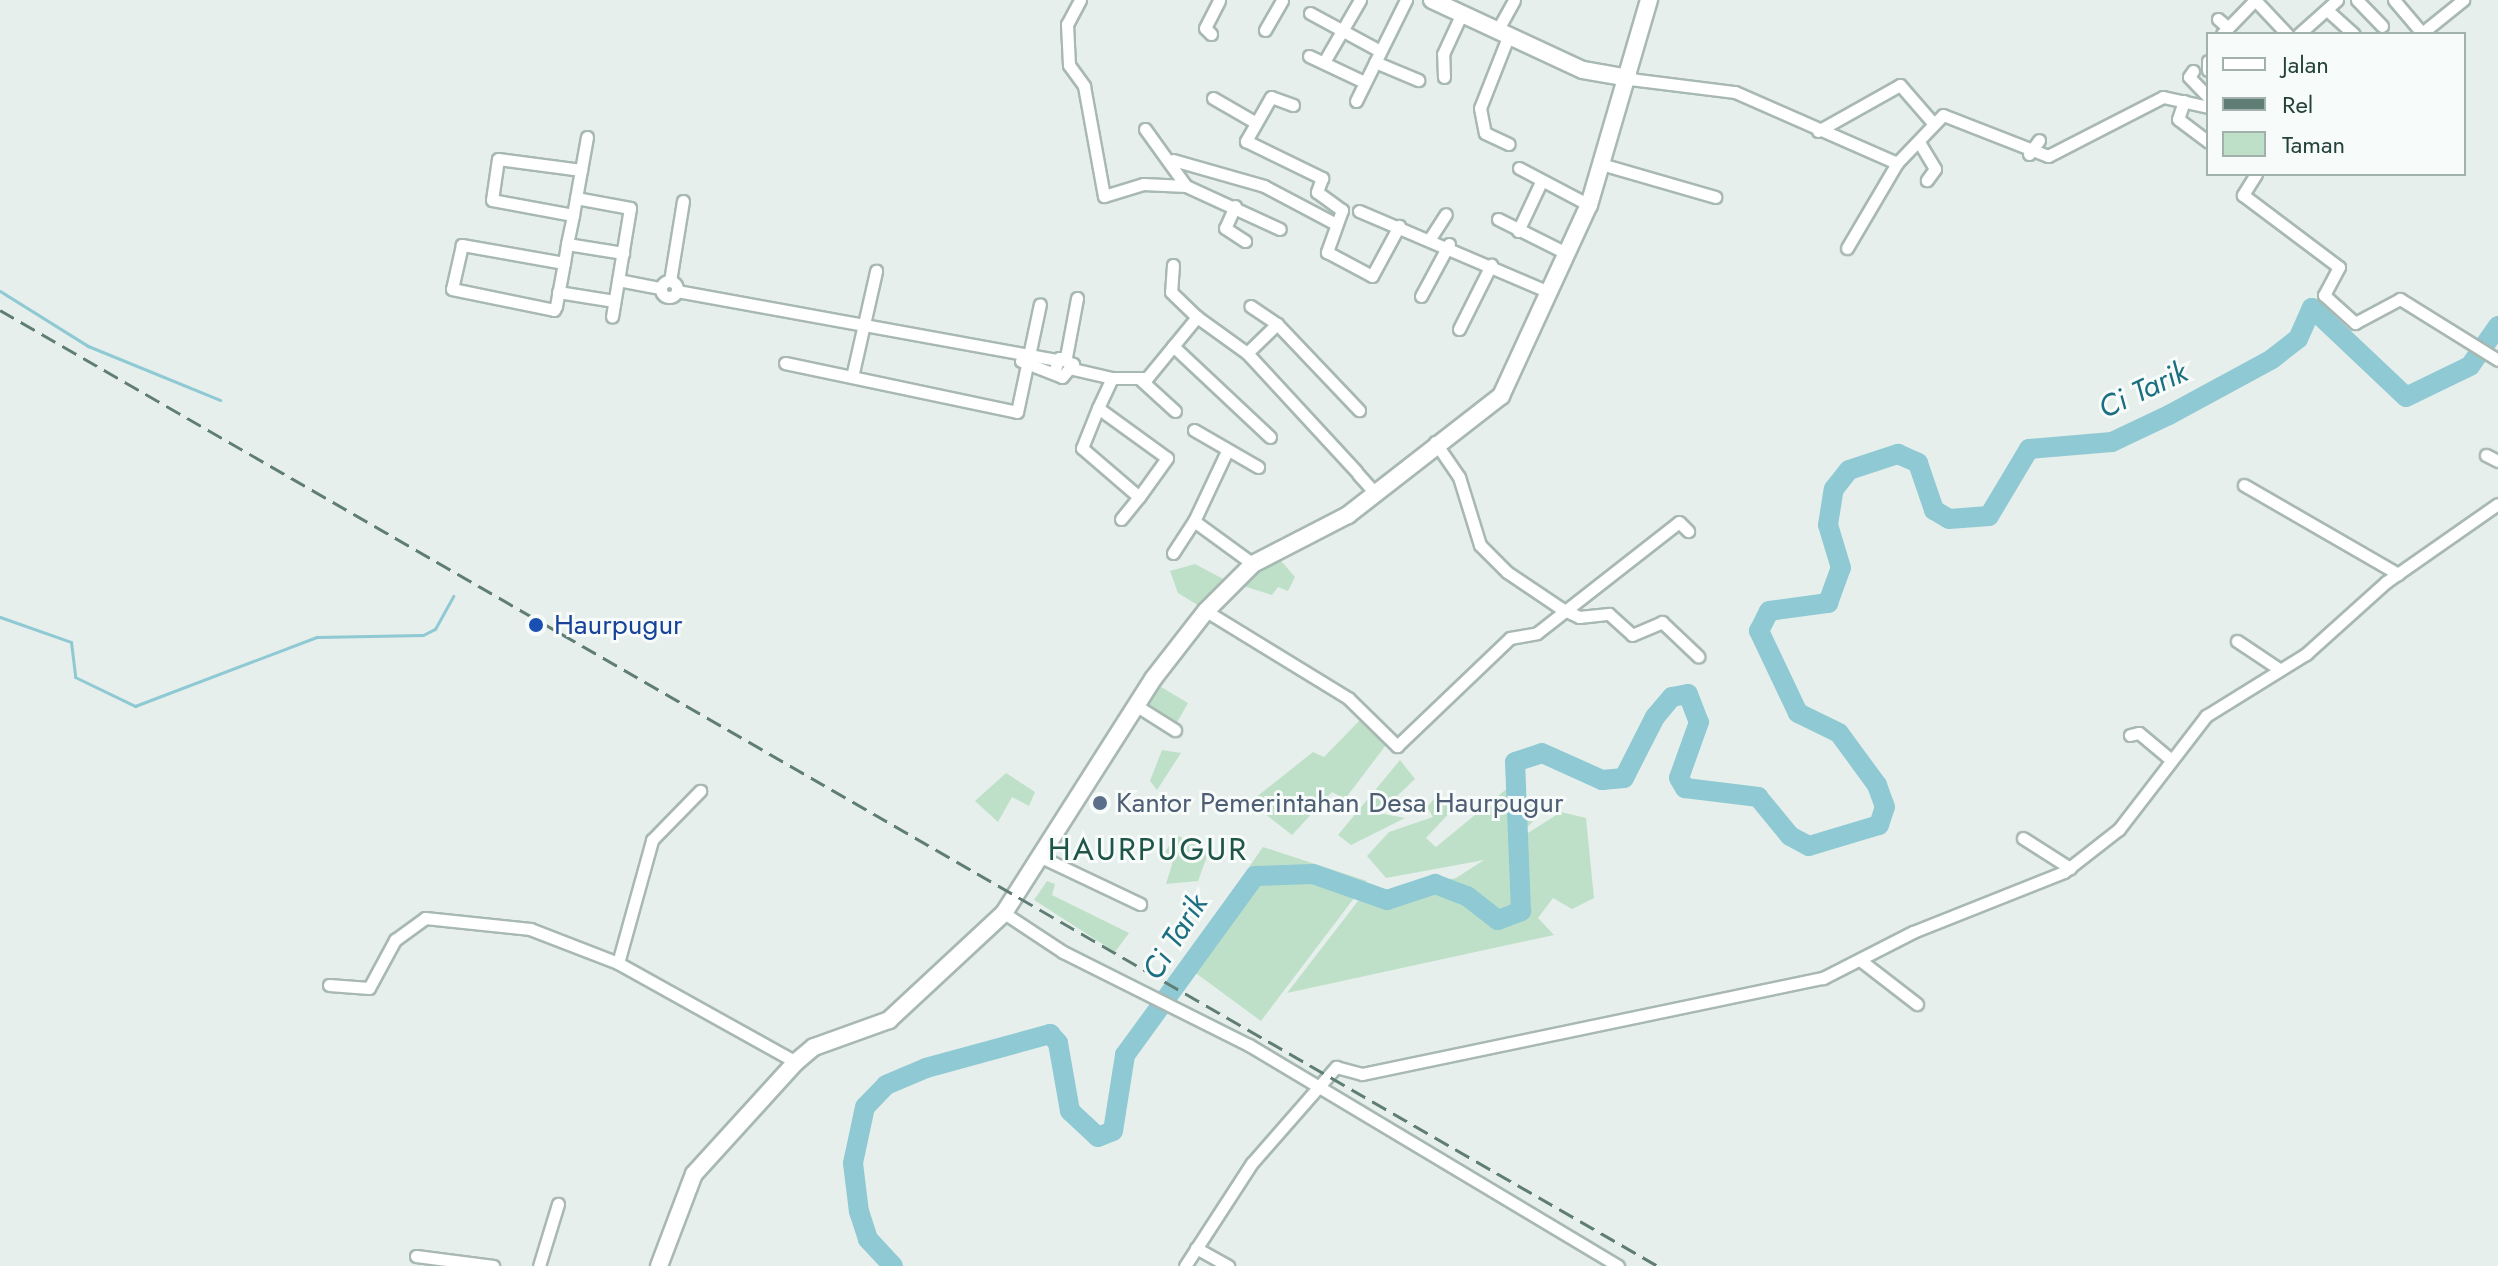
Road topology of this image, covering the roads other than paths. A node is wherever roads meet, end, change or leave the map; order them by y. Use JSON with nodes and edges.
{"nodes":[{"id":1,"x":1080,"y":0,"type":"edge"},
{"id":2,"x":1282,"y":0,"type":"edge"},
{"id":3,"x":1360,"y":0,"type":"edge"},
{"id":4,"x":1406,"y":0,"type":"edge"},
{"id":5,"x":1432,"y":0,"type":"edge"},
{"id":6,"x":1514,"y":0,"type":"edge"},
{"id":7,"x":1649,"y":0,"type":"edge"},
{"id":8,"x":2255,"y":0,"type":"edge"},
{"id":9,"x":2337,"y":0,"type":"edge"},
{"id":10,"x":2357,"y":0,"type":"edge"},
{"id":11,"x":2394,"y":0,"type":"edge"},
{"id":12,"x":2463,"y":0,"type":"edge"},
{"id":13,"x":1215,"y":1,"type":"edge"},
{"id":14,"x":2327,"y":10,"type":"junction"},
{"id":15,"x":1310,"y":13,"type":"dead end"},
{"id":16,"x":1461,"y":15,"type":"junction"},
{"id":17,"x":2218,"y":19,"type":"dead end"},
{"id":18,"x":2382,"y":26,"type":"dead end"},
{"id":19,"x":1265,"y":30,"type":"dead end"},
{"id":20,"x":2225,"y":31,"type":"edge"},
{"id":21,"x":1343,"y":32,"type":"junction"},
{"id":22,"x":2285,"y":32,"type":"edge"},
{"id":23,"x":2301,"y":32,"type":"edge"},
{"id":24,"x":2352,"y":32,"type":"edge"},
{"id":25,"x":2421,"y":32,"type":"edge"},
{"id":26,"x":2423,"y":32,"type":"edge"},
{"id":27,"x":1211,"y":34,"type":"dead end"},
{"id":28,"x":1503,"y":34,"type":"junction"},
{"id":29,"x":1309,"y":56,"type":"dead end"},
{"id":30,"x":1377,"y":56,"type":"junction"},
{"id":31,"x":1324,"y":62,"type":"junction"},
{"id":32,"x":2193,"y":71,"type":"dead end"},
{"id":33,"x":1444,"y":77,"type":"dead end"},
{"id":34,"x":1625,"y":78,"type":"junction"},
{"id":35,"x":1418,"y":80,"type":"dead end"},
{"id":36,"x":1364,"y":82,"type":"junction"},
{"id":37,"x":2206,"y":95,"type":"edge"},
{"id":38,"x":1213,"y":98,"type":"dead end"},
{"id":39,"x":1356,"y":101,"type":"dead end"},
{"id":40,"x":2184,"y":101,"type":"junction"},
{"id":41,"x":1293,"y":105,"type":"dead end"},
{"id":42,"x":2206,"y":106,"type":"edge"},
{"id":43,"x":1253,"y":121,"type":"junction"},
{"id":44,"x":1933,"y":123,"type":"junction"},
{"id":45,"x":1145,"y":129,"type":"dead end"},
{"id":46,"x":1818,"y":131,"type":"junction"},
{"id":47,"x":587,"y":137,"type":"dead end"},
{"id":48,"x":2039,"y":140,"type":"dead end"},
{"id":49,"x":2206,"y":140,"type":"edge"},
{"id":50,"x":1919,"y":142,"type":"junction"},
{"id":51,"x":1509,"y":144,"type":"dead end"},
{"id":52,"x":2029,"y":154,"type":"junction"},
{"id":53,"x":1173,"y":160,"type":"junction"},
{"id":54,"x":1897,"y":163,"type":"junction"},
{"id":55,"x":1601,"y":164,"type":"junction"},
{"id":56,"x":1519,"y":168,"type":"dead end"},
{"id":57,"x":581,"y":170,"type":"junction"},
{"id":58,"x":2255,"y":176,"type":"edge"},
{"id":59,"x":1927,"y":180,"type":"dead end"},
{"id":60,"x":1540,"y":184,"type":"junction"},
{"id":61,"x":1186,"y":186,"type":"junction"},
{"id":62,"x":1715,"y":197,"type":"dead end"},
{"id":63,"x":576,"y":198,"type":"junction"},
{"id":64,"x":683,"y":201,"type":"dead end"},
{"id":65,"x":1331,"y":201,"type":"junction"},
{"id":66,"x":1589,"y":205,"type":"junction"},
{"id":67,"x":1235,"y":206,"type":"junction"},
{"id":68,"x":1359,"y":211,"type":"dead end"},
{"id":69,"x":1446,"y":214,"type":"dead end"},
{"id":70,"x":573,"y":215,"type":"junction"},
{"id":71,"x":1321,"y":217,"type":"junction"},
{"id":72,"x":1498,"y":219,"type":"dead end"},
{"id":73,"x":1336,"y":224,"type":"junction"},
{"id":74,"x":1399,"y":226,"type":"junction"},
{"id":75,"x":1280,"y":229,"type":"dead end"},
{"id":76,"x":1518,"y":231,"type":"junction"},
{"id":77,"x":1431,"y":237,"type":"junction"},
{"id":78,"x":1245,"y":241,"type":"dead end"},
{"id":79,"x":567,"y":244,"type":"junction"},
{"id":80,"x":1449,"y":244,"type":"junction"},
{"id":81,"x":1847,"y":248,"type":"dead end"},
{"id":82,"x":623,"y":253,"type":"junction"},
{"id":83,"x":1566,"y":253,"type":"junction"},
{"id":84,"x":564,"y":263,"type":"junction"},
{"id":85,"x":1173,"y":265,"type":"dead end"},
{"id":86,"x":1491,"y":265,"type":"junction"},
{"id":87,"x":876,"y":271,"type":"dead end"},
{"id":88,"x":618,"y":280,"type":"junction"},
{"id":89,"x":669,"y":287,"type":"junction"},
{"id":90,"x":558,"y":292,"type":"junction"},
{"id":91,"x":1549,"y":292,"type":"junction"},
{"id":92,"x":1421,"y":296,"type":"dead end"},
{"id":93,"x":1077,"y":298,"type":"dead end"},
{"id":94,"x":614,"y":301,"type":"junction"},
{"id":95,"x":1040,"y":304,"type":"dead end"},
{"id":96,"x":1250,"y":306,"type":"dead end"},
{"id":97,"x":612,"y":317,"type":"dead end"},
{"id":98,"x":1197,"y":317,"type":"junction"},
{"id":99,"x":863,"y":324,"type":"junction"},
{"id":100,"x":1277,"y":324,"type":"junction"},
{"id":101,"x":1459,"y":329,"type":"dead end"},
{"id":102,"x":1173,"y":346,"type":"junction"},
{"id":103,"x":1247,"y":353,"type":"junction"},
{"id":104,"x":1025,"y":359,"type":"junction"},
{"id":105,"x":2496,"y":359,"type":"edge"},
{"id":106,"x":785,"y":363,"type":"dead end"},
{"id":107,"x":1058,"y":363,"type":"junction"},
{"id":108,"x":1073,"y":369,"type":"junction"},
{"id":109,"x":852,"y":377,"type":"junction"},
{"id":110,"x":1112,"y":378,"type":"junction"},
{"id":111,"x":1141,"y":380,"type":"junction"},
{"id":112,"x":1098,"y":408,"type":"junction"},
{"id":113,"x":1359,"y":410,"type":"dead end"},
{"id":114,"x":1175,"y":411,"type":"dead end"},
{"id":115,"x":1194,"y":430,"type":"dead end"},
{"id":116,"x":1270,"y":437,"type":"dead end"},
{"id":117,"x":1435,"y":442,"type":"junction"},
{"id":118,"x":1227,"y":451,"type":"junction"},
{"id":119,"x":2486,"y":455,"type":"dead end"},
{"id":120,"x":2498,"y":461,"type":"edge"},
{"id":121,"x":1258,"y":467,"type":"dead end"},
{"id":122,"x":2244,"y":485,"type":"dead end"},
{"id":123,"x":1375,"y":493,"type":"junction"},
{"id":124,"x":1139,"y":497,"type":"junction"},
{"id":125,"x":2498,"y":504,"type":"edge"},
{"id":126,"x":1121,"y":519,"type":"dead end"},
{"id":127,"x":1194,"y":521,"type":"junction"},
{"id":128,"x":1688,"y":531,"type":"dead end"},
{"id":129,"x":1173,"y":553,"type":"dead end"},
{"id":130,"x":1253,"y":564,"type":"junction"},
{"id":131,"x":2398,"y":574,"type":"junction"},
{"id":132,"x":1562,"y":609,"type":"junction"},
{"id":133,"x":1206,"y":611,"type":"junction"},
{"id":134,"x":2237,"y":641,"type":"dead end"},
{"id":135,"x":1698,"y":656,"type":"dead end"},
{"id":136,"x":2279,"y":669,"type":"junction"},
{"id":137,"x":1137,"y":706,"type":"junction"},
{"id":138,"x":1175,"y":730,"type":"dead end"},
{"id":139,"x":2130,"y":735,"type":"dead end"},
{"id":140,"x":2169,"y":758,"type":"junction"},
{"id":141,"x":700,"y":791,"type":"dead end"},
{"id":142,"x":2023,"y":838,"type":"dead end"},
{"id":143,"x":1039,"y":856,"type":"junction"},
{"id":144,"x":2070,"y":868,"type":"junction"},
{"id":145,"x":1140,"y":904,"type":"dead end"},
{"id":146,"x":1004,"y":913,"type":"junction"},
{"id":147,"x":1860,"y":960,"type":"junction"},
{"id":148,"x":618,"y":963,"type":"junction"},
{"id":149,"x":329,"y":985,"type":"dead end"},
{"id":150,"x":1917,"y":1004,"type":"dead end"},
{"id":151,"x":796,"y":1062,"type":"junction"},
{"id":152,"x":1311,"y":1087,"type":"junction"},
{"id":153,"x":558,"y":1204,"type":"dead end"},
{"id":154,"x":1196,"y":1248,"type":"junction"},
{"id":155,"x":416,"y":1256,"type":"dead end"},
{"id":156,"x":493,"y":1266,"type":"edge"},
{"id":157,"x":539,"y":1266,"type":"edge"},
{"id":158,"x":659,"y":1266,"type":"edge"},
{"id":159,"x":1185,"y":1266,"type":"edge"},
{"id":160,"x":1228,"y":1266,"type":"edge"},
{"id":161,"x":1618,"y":1266,"type":"edge"}],
"edges":[{"from":1,"to":61,"type":"street"},
{"from":2,"to":19,"type":"street"},
{"from":3,"to":21,"type":"street"},
{"from":4,"to":30,"type":"street"},
{"from":5,"to":16,"type":"main road"},
{"from":6,"to":28,"type":"street"},
{"from":7,"to":34,"type":"main road"},
{"from":8,"to":20,"type":"street"},
{"from":8,"to":22,"type":"street"},
{"from":9,"to":14,"type":"street"},
{"from":10,"to":18,"type":"street"},
{"from":11,"to":25,"type":"street"},
{"from":12,"to":26,"type":"street"},
{"from":13,"to":27,"type":"street"},
{"from":14,"to":23,"type":"street"},
{"from":14,"to":24,"type":"street"},
{"from":15,"to":21,"type":"street"},
{"from":16,"to":28,"type":"main road"},
{"from":16,"to":33,"type":"street"},
{"from":17,"to":20,"type":"street"},
{"from":21,"to":30,"type":"street"},
{"from":21,"to":31,"type":"street"},
{"from":28,"to":34,"type":"main road"},
{"from":28,"to":51,"type":"street"},
{"from":29,"to":31,"type":"street"},
{"from":30,"to":35,"type":"street"},
{"from":30,"to":36,"type":"street"},
{"from":31,"to":36,"type":"street"},
{"from":32,"to":37,"type":"street"},
{"from":34,"to":46,"type":"street"},
{"from":34,"to":55,"type":"main road"},
{"from":36,"to":39,"type":"street"},
{"from":38,"to":43,"type":"street"},
{"from":40,"to":42,"type":"street"},
{"from":40,"to":49,"type":"street"},
{"from":40,"to":52,"type":"street"},
{"from":41,"to":43,"type":"street"},
{"from":43,"to":65,"type":"street"},
{"from":44,"to":46,"type":"street"},
{"from":44,"to":50,"type":"street"},
{"from":44,"to":52,"type":"street"},
{"from":45,"to":53,"type":"street"},
{"from":46,"to":54,"type":"street"},
{"from":47,"to":57,"type":"street"},
{"from":48,"to":52,"type":"street"},
{"from":50,"to":54,"type":"street"},
{"from":50,"to":59,"type":"street"},
{"from":53,"to":61,"type":"street"},
{"from":53,"to":71,"type":"street"},
{"from":54,"to":81,"type":"street"},
{"from":55,"to":62,"type":"street"},
{"from":55,"to":66,"type":"main road"},
{"from":56,"to":60,"type":"street"},
{"from":57,"to":63,"type":"street"},
{"from":57,"to":70,"type":"street"},
{"from":58,"to":105,"type":"street"},
{"from":60,"to":66,"type":"street"},
{"from":60,"to":76,"type":"street"},
{"from":61,"to":67,"type":"street"},
{"from":63,"to":70,"type":"street"},
{"from":63,"to":82,"type":"street"},
{"from":64,"to":89,"type":"street"},
{"from":65,"to":71,"type":"street"},
{"from":65,"to":73,"type":"street"},
{"from":66,"to":83,"type":"main road"},
{"from":67,"to":75,"type":"street"},
{"from":67,"to":78,"type":"street"},
{"from":68,"to":74,"type":"street"},
{"from":69,"to":77,"type":"street"},
{"from":70,"to":79,"type":"street"},
{"from":71,"to":73,"type":"street"},
{"from":72,"to":76,"type":"street"},
{"from":73,"to":74,"type":"street"},
{"from":74,"to":77,"type":"street"},
{"from":76,"to":83,"type":"street"},
{"from":77,"to":80,"type":"street"},
{"from":79,"to":82,"type":"street"},
{"from":79,"to":84,"type":"street"},
{"from":80,"to":86,"type":"street"},
{"from":80,"to":92,"type":"street"},
{"from":82,"to":88,"type":"street"},
{"from":83,"to":91,"type":"main road"},
{"from":84,"to":90,"type":"street"},
{"from":84,"to":90,"type":"street"},
{"from":85,"to":98,"type":"street"},
{"from":86,"to":91,"type":"street"},
{"from":86,"to":101,"type":"street"},
{"from":87,"to":99,"type":"street"},
{"from":88,"to":89,"type":"street"},
{"from":88,"to":94,"type":"street"},
{"from":89,"to":99,"type":"street"},
{"from":90,"to":94,"type":"street"},
{"from":91,"to":117,"type":"main road"},
{"from":93,"to":107,"type":"street"},
{"from":94,"to":97,"type":"street"},
{"from":95,"to":104,"type":"street"},
{"from":96,"to":100,"type":"street"},
{"from":98,"to":102,"type":"street"},
{"from":98,"to":103,"type":"street"},
{"from":99,"to":104,"type":"street"},
{"from":99,"to":109,"type":"street"},
{"from":100,"to":103,"type":"street"},
{"from":100,"to":113,"type":"street"},
{"from":102,"to":111,"type":"street"},
{"from":102,"to":116,"type":"street"},
{"from":103,"to":123,"type":"street"},
{"from":104,"to":107,"type":"street"},
{"from":104,"to":109,"type":"street"},
{"from":106,"to":109,"type":"street"},
{"from":107,"to":108,"type":"street"},
{"from":107,"to":108,"type":"street"},
{"from":108,"to":110,"type":"street"},
{"from":110,"to":111,"type":"street"},
{"from":110,"to":112,"type":"street"},
{"from":111,"to":114,"type":"street"},
{"from":112,"to":124,"type":"street"},
{"from":112,"to":124,"type":"street"},
{"from":115,"to":118,"type":"street"},
{"from":117,"to":123,"type":"main road"},
{"from":117,"to":132,"type":"street"},
{"from":118,"to":121,"type":"street"},
{"from":118,"to":127,"type":"street"},
{"from":119,"to":120,"type":"street"},
{"from":122,"to":131,"type":"street"},
{"from":123,"to":130,"type":"main road"},
{"from":124,"to":126,"type":"street"},
{"from":125,"to":131,"type":"street"},
{"from":127,"to":129,"type":"street"},
{"from":127,"to":130,"type":"street"},
{"from":128,"to":132,"type":"street"},
{"from":130,"to":133,"type":"main road"},
{"from":131,"to":136,"type":"street"},
{"from":132,"to":133,"type":"street"},
{"from":132,"to":135,"type":"street"},
{"from":133,"to":137,"type":"main road"},
{"from":134,"to":136,"type":"street"},
{"from":136,"to":140,"type":"street"},
{"from":137,"to":138,"type":"street"},
{"from":137,"to":143,"type":"main road"},
{"from":139,"to":140,"type":"street"},
{"from":140,"to":144,"type":"street"},
{"from":141,"to":148,"type":"street"},
{"from":142,"to":144,"type":"street"},
{"from":143,"to":145,"type":"street"},
{"from":143,"to":146,"type":"main road"},
{"from":144,"to":147,"type":"street"},
{"from":146,"to":151,"type":"main road"},
{"from":146,"to":152,"type":"street"},
{"from":147,"to":150,"type":"street"},
{"from":147,"to":152,"type":"street"},
{"from":148,"to":149,"type":"street"},
{"from":148,"to":151,"type":"street"},
{"from":151,"to":158,"type":"main road"},
{"from":152,"to":154,"type":"street"},
{"from":152,"to":161,"type":"street"},
{"from":153,"to":157,"type":"street"},
{"from":154,"to":159,"type":"street"},
{"from":154,"to":160,"type":"street"},
{"from":155,"to":156,"type":"street"}]}
